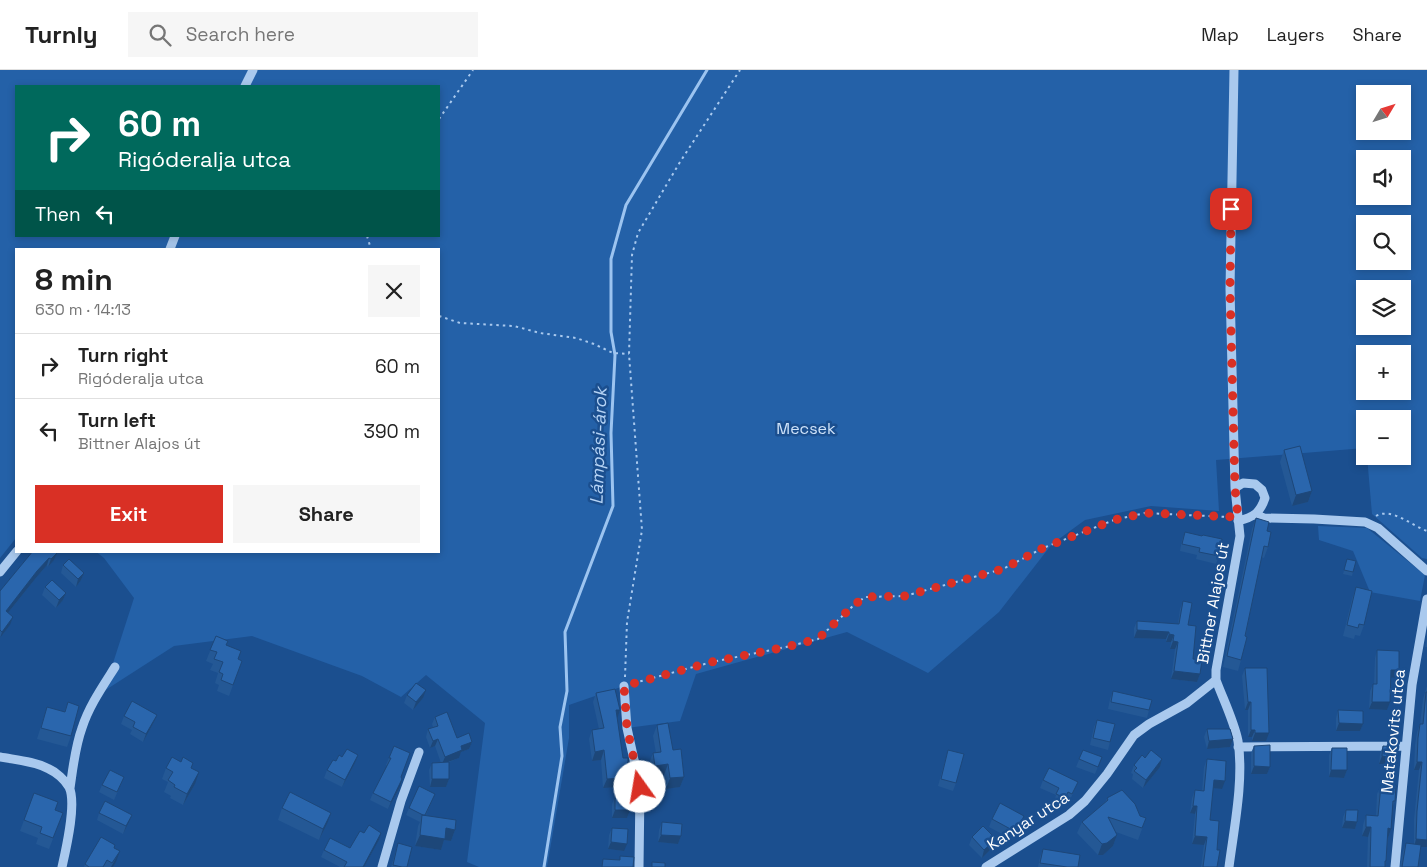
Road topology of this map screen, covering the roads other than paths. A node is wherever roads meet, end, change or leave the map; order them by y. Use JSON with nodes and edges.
{"nodes":[{"id":1,"x":253,"y":70,"type":"edge"},
{"id":2,"x":1234,"y":70,"type":"edge"},
{"id":3,"x":246,"y":85,"type":"edge"},
{"id":4,"x":1235,"y":488,"type":"junction"},
{"id":5,"x":1256,"y":515,"type":"junction"},
{"id":6,"x":1238,"y":519,"type":"junction"},
{"id":7,"x":15,"y":553,"type":"edge"},
{"id":8,"x":1427,"y":571,"type":"edge"},
{"id":9,"x":0,"y":572,"type":"edge"},
{"id":10,"x":1427,"y":599,"type":"edge"},
{"id":11,"x":115,"y":667,"type":"dead end"},
{"id":12,"x":1216,"y":680,"type":"junction"},
{"id":13,"x":624,"y":686,"type":"road end"},
{"id":14,"x":1406,"y":746,"type":"junction"},
{"id":15,"x":1238,"y":747,"type":"junction"},
{"id":16,"x":419,"y":752,"type":"dead end"},
{"id":17,"x":0,"y":758,"type":"edge"},
{"id":18,"x":70,"y":788,"type":"junction"},
{"id":19,"x":62,"y":867,"type":"edge"},
{"id":20,"x":382,"y":867,"type":"edge"},
{"id":21,"x":639,"y":867,"type":"edge"},
{"id":22,"x":986,"y":867,"type":"edge"},
{"id":23,"x":1229,"y":867,"type":"edge"},
{"id":24,"x":1394,"y":867,"type":"edge"}],
"edges":[{"from":1,"to":3,"type":"street"},
{"from":2,"to":4,"type":"street","name":"Bittner Alajos út"},
{"from":4,"to":5,"type":"street"},
{"from":4,"to":6,"type":"street","name":"Bittner Alajos út"},
{"from":5,"to":6,"type":"street"},
{"from":5,"to":8,"type":"street"},
{"from":6,"to":12,"type":"street","name":"Bittner Alajos út"},
{"from":7,"to":9,"type":"street"},
{"from":10,"to":14,"type":"street","name":"Matakovits utca"},
{"from":11,"to":18,"type":"street"},
{"from":12,"to":15,"type":"street","name":"Bittner Alajos út"},
{"from":12,"to":22,"type":"street","name":"Kanyar utca"},
{"from":13,"to":21,"type":"street"},
{"from":14,"to":15,"type":"street"},
{"from":14,"to":24,"type":"street","name":"Matakovits utca"},
{"from":15,"to":23,"type":"street","name":"Bittner Alajos út"},
{"from":16,"to":20,"type":"street"},
{"from":17,"to":18,"type":"street"},
{"from":18,"to":19,"type":"street"}]}
